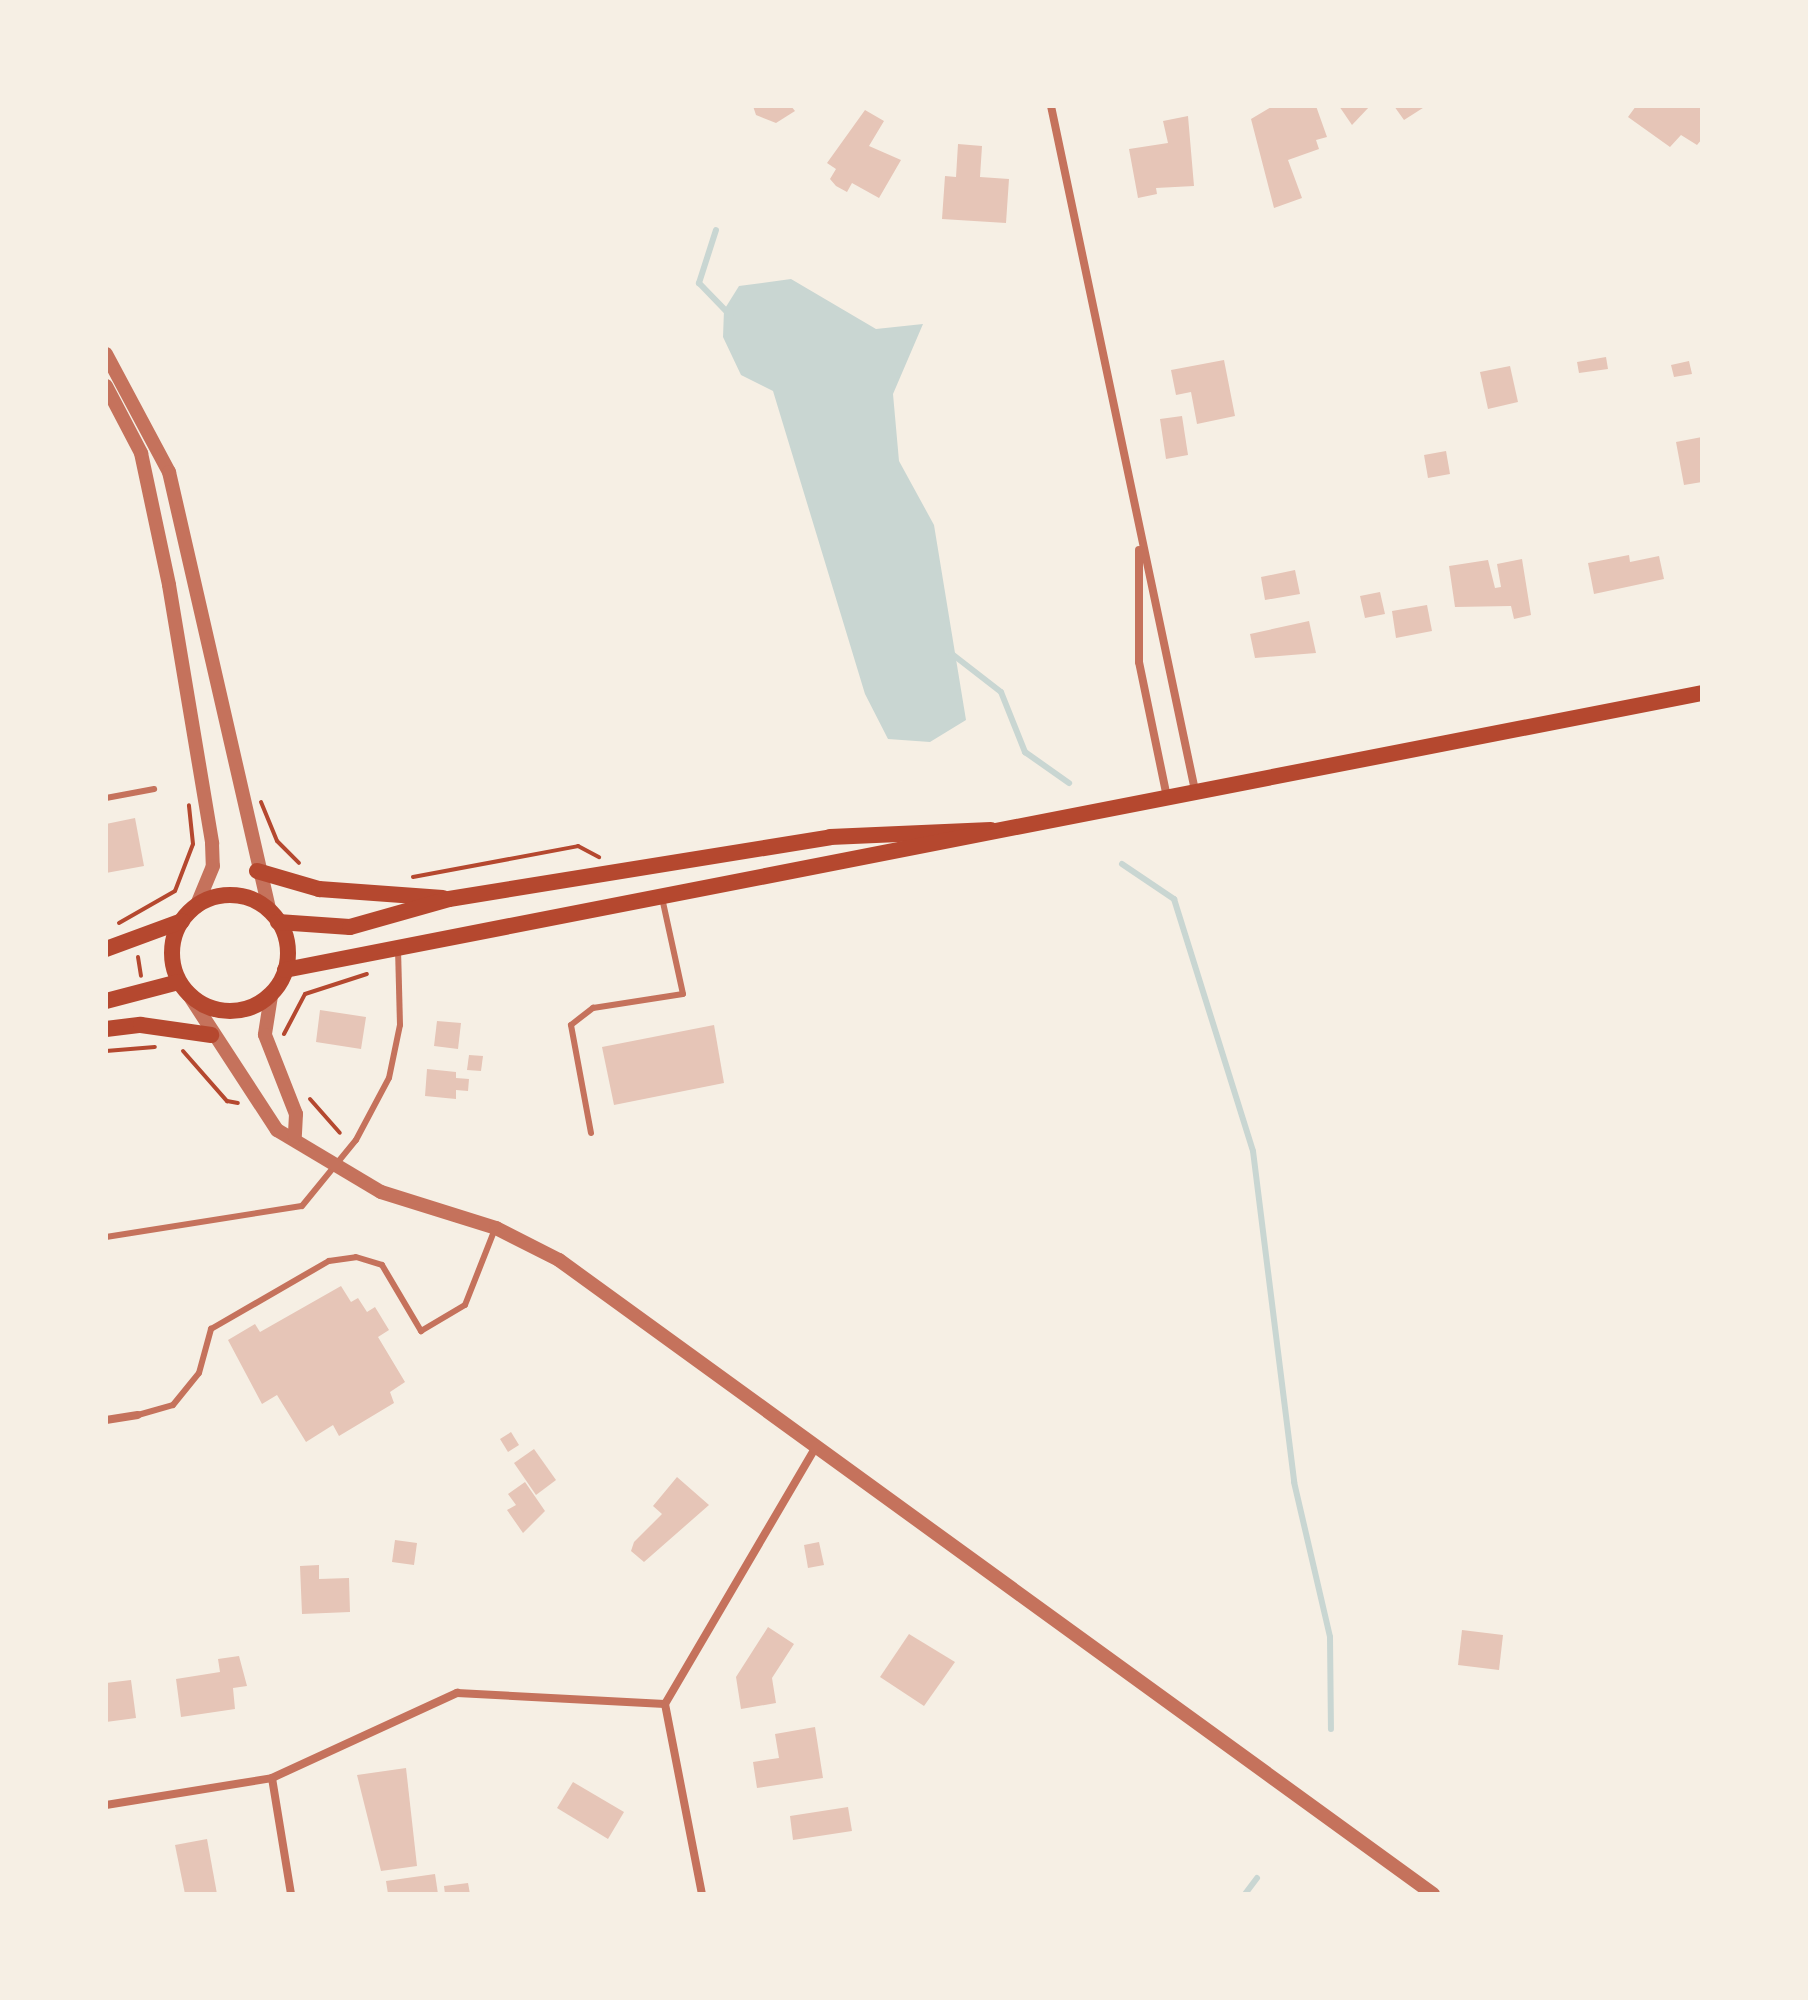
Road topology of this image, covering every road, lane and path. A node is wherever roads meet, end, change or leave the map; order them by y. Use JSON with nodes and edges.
{"nodes":[{"id":1,"x":1051,"y":106,"type":"edge"},
{"id":2,"x":106,"y":354,"type":"edge"},
{"id":3,"x":106,"y":386,"type":"edge"},
{"id":4,"x":1139,"y":541,"type":"junction"},
{"id":5,"x":1702,"y":693,"type":"edge"},
{"id":6,"x":154,"y":789,"type":"dead end"},
{"id":7,"x":1196,"y":796,"type":"junction"},
{"id":8,"x":106,"y":798,"type":"edge"},
{"id":9,"x":1168,"y":801,"type":"junction"},
{"id":10,"x":187,"y":808,"type":"dead end"},
{"id":11,"x":269,"y":808,"type":"dead end"},
{"id":12,"x":1008,"y":831,"type":"junction"},
{"id":13,"x":578,"y":846,"type":"dead end"},
{"id":14,"x":305,"y":868,"type":"dead end"},
{"id":15,"x":257,"y":871,"type":"junction"},
{"id":16,"x":396,"y":878,"type":"dead end"},
{"id":17,"x":662,"y":898,"type":"junction"},
{"id":18,"x":449,"y":899,"type":"junction"},
{"id":19,"x":196,"y":907,"type":"junction"},
{"id":20,"x":274,"y":916,"type":"junction"},
{"id":21,"x":182,"y":921,"type":"junction"},
{"id":22,"x":106,"y":929,"type":"edge"},
{"id":23,"x":106,"y":949,"type":"edge"},
{"id":24,"x":398,"y":949,"type":"junction"},
{"id":25,"x":134,"y":951,"type":"dead end"},
{"id":26,"x":400,"y":967,"type":"junction"},
{"id":27,"x":285,"y":970,"type":"junction"},
{"id":28,"x":141,"y":976,"type":"dead end"},
{"id":29,"x":183,"y":987,"type":"junction"},
{"id":30,"x":271,"y":996,"type":"junction"},
{"id":31,"x":106,"y":1001,"type":"edge"},
{"id":32,"x":106,"y":1029,"type":"edge"},
{"id":33,"x":211,"y":1035,"type":"junction"},
{"id":34,"x":286,"y":1049,"type":"dead end"},
{"id":35,"x":106,"y":1051,"type":"edge"},
{"id":36,"x":305,"y":1094,"type":"dead end"},
{"id":37,"x":227,"y":1101,"type":"dead end"},
{"id":38,"x":340,"y":1133,"type":"dead end"},
{"id":39,"x":591,"y":1133,"type":"dead end"},
{"id":40,"x":295,"y":1136,"type":"junction"},
{"id":41,"x":334,"y":1167,"type":"junction"},
{"id":42,"x":496,"y":1228,"type":"junction"},
{"id":43,"x":106,"y":1237,"type":"edge"},
{"id":44,"x":138,"y":1415,"type":"joint"},
{"id":45,"x":106,"y":1420,"type":"edge"},
{"id":46,"x":816,"y":1447,"type":"junction"},
{"id":47,"x":665,"y":1704,"type":"junction"},
{"id":48,"x":272,"y":1778,"type":"junction"},
{"id":49,"x":106,"y":1805,"type":"edge"},
{"id":50,"x":291,"y":1894,"type":"edge"},
{"id":51,"x":702,"y":1894,"type":"edge"},
{"id":52,"x":1433,"y":1894,"type":"edge"}],
"edges":[{"from":1,"to":4,"type":"street"},
{"from":2,"to":15,"type":"street"},
{"from":3,"to":19,"type":"street"},
{"from":4,"to":7,"type":"street"},
{"from":4,"to":9,"type":"street"},
{"from":5,"to":7,"type":"main road"},
{"from":6,"to":8,"type":"lane"},
{"from":7,"to":9,"type":"main road"},
{"from":9,"to":12,"type":"main road"},
{"from":10,"to":22,"type":"path"},
{"from":11,"to":14,"type":"path"},
{"from":12,"to":17,"type":"main road"},
{"from":12,"to":18,"type":"main road"},
{"from":13,"to":16,"type":"path"},
{"from":15,"to":18,"type":"main road"},
{"from":15,"to":20,"type":"street"},
{"from":17,"to":24,"type":"main road"},
{"from":17,"to":39,"type":"lane"},
{"from":18,"to":20,"type":"main road"},
{"from":19,"to":20,"type":"main road"},
{"from":19,"to":21,"type":"main road"},
{"from":20,"to":27,"type":"main road"},
{"from":21,"to":23,"type":"main road"},
{"from":21,"to":29,"type":"main road"},
{"from":24,"to":26,"type":"lane"},
{"from":24,"to":27,"type":"main road"},
{"from":25,"to":28,"type":"path"},
{"from":26,"to":34,"type":"path"},
{"from":26,"to":41,"type":"lane"},
{"from":27,"to":30,"type":"main road"},
{"from":29,"to":30,"type":"main road"},
{"from":29,"to":31,"type":"main road"},
{"from":29,"to":33,"type":"street"},
{"from":30,"to":40,"type":"street"},
{"from":32,"to":33,"type":"main road"},
{"from":33,"to":40,"type":"street"},
{"from":35,"to":37,"type":"path"},
{"from":36,"to":38,"type":"path"},
{"from":40,"to":41,"type":"street"},
{"from":41,"to":42,"type":"street"},
{"from":41,"to":43,"type":"lane"},
{"from":42,"to":44,"type":"lane"},
{"from":42,"to":46,"type":"street"},
{"from":44,"to":45,"type":"street"},
{"from":46,"to":47,"type":"street"},
{"from":46,"to":52,"type":"street"},
{"from":47,"to":48,"type":"street"},
{"from":47,"to":51,"type":"street"},
{"from":48,"to":49,"type":"street"},
{"from":48,"to":50,"type":"street"}]}
